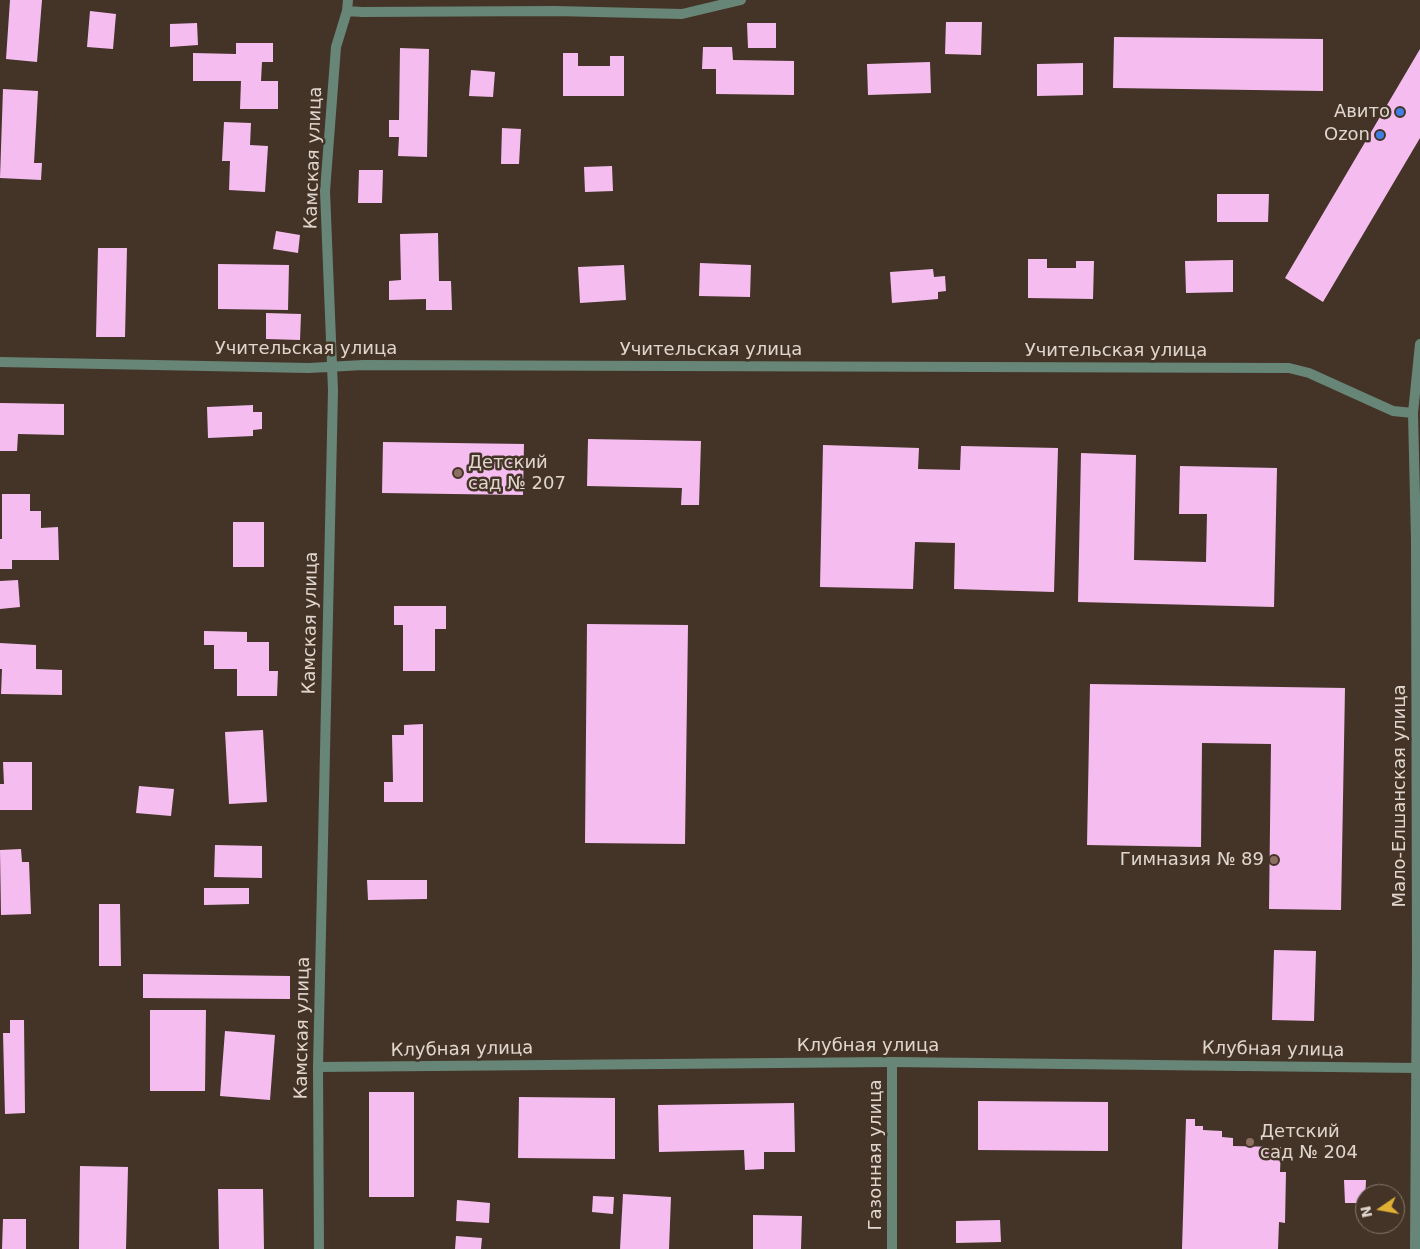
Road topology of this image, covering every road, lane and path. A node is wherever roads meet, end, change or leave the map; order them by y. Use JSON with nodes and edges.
{"nodes":[{"id":1,"x":348,"y":0,"type":"edge"},
{"id":2,"x":741,"y":0,"type":"edge"},
{"id":3,"x":347,"y":11,"type":"junction"},
{"id":4,"x":1420,"y":344,"type":"edge"},
{"id":5,"x":0,"y":362,"type":"edge"},
{"id":6,"x":332,"y":368,"type":"junction"},
{"id":7,"x":1413,"y":413,"type":"junction"},
{"id":8,"x":1419,"y":964,"type":"edge"},
{"id":9,"x":892,"y":1062,"type":"junction"},
{"id":10,"x":318,"y":1067,"type":"junction"},
{"id":11,"x":1418,"y":1068,"type":"junction"},
{"id":12,"x":319,"y":1249,"type":"edge"},
{"id":13,"x":892,"y":1249,"type":"edge"},
{"id":14,"x":1415,"y":1249,"type":"edge"}],
"edges":[{"from":1,"to":3,"type":"street","name":"Камская улица"},
{"from":2,"to":3,"type":"street"},
{"from":3,"to":6,"type":"street","name":"Камская улица"},
{"from":4,"to":7,"type":"street","name":"Мало-Елшанская улица"},
{"from":5,"to":6,"type":"street","name":"Учительская улица"},
{"from":6,"to":7,"type":"street","name":"Учительская улица"},
{"from":6,"to":10,"type":"street","name":"Камская улица"},
{"from":7,"to":8,"type":"street","name":"Мало-Елшанская улица"},
{"from":8,"to":11,"type":"street","name":"Мало-Елшанская улица"},
{"from":9,"to":10,"type":"street","name":"Клубная улица"},
{"from":9,"to":11,"type":"street","name":"Клубная улица"},
{"from":9,"to":13,"type":"street","name":"Газонная улица"},
{"from":10,"to":12,"type":"street","name":"Камская улица"},
{"from":11,"to":14,"type":"street","name":"Мало-Елшанская улица"}]}
